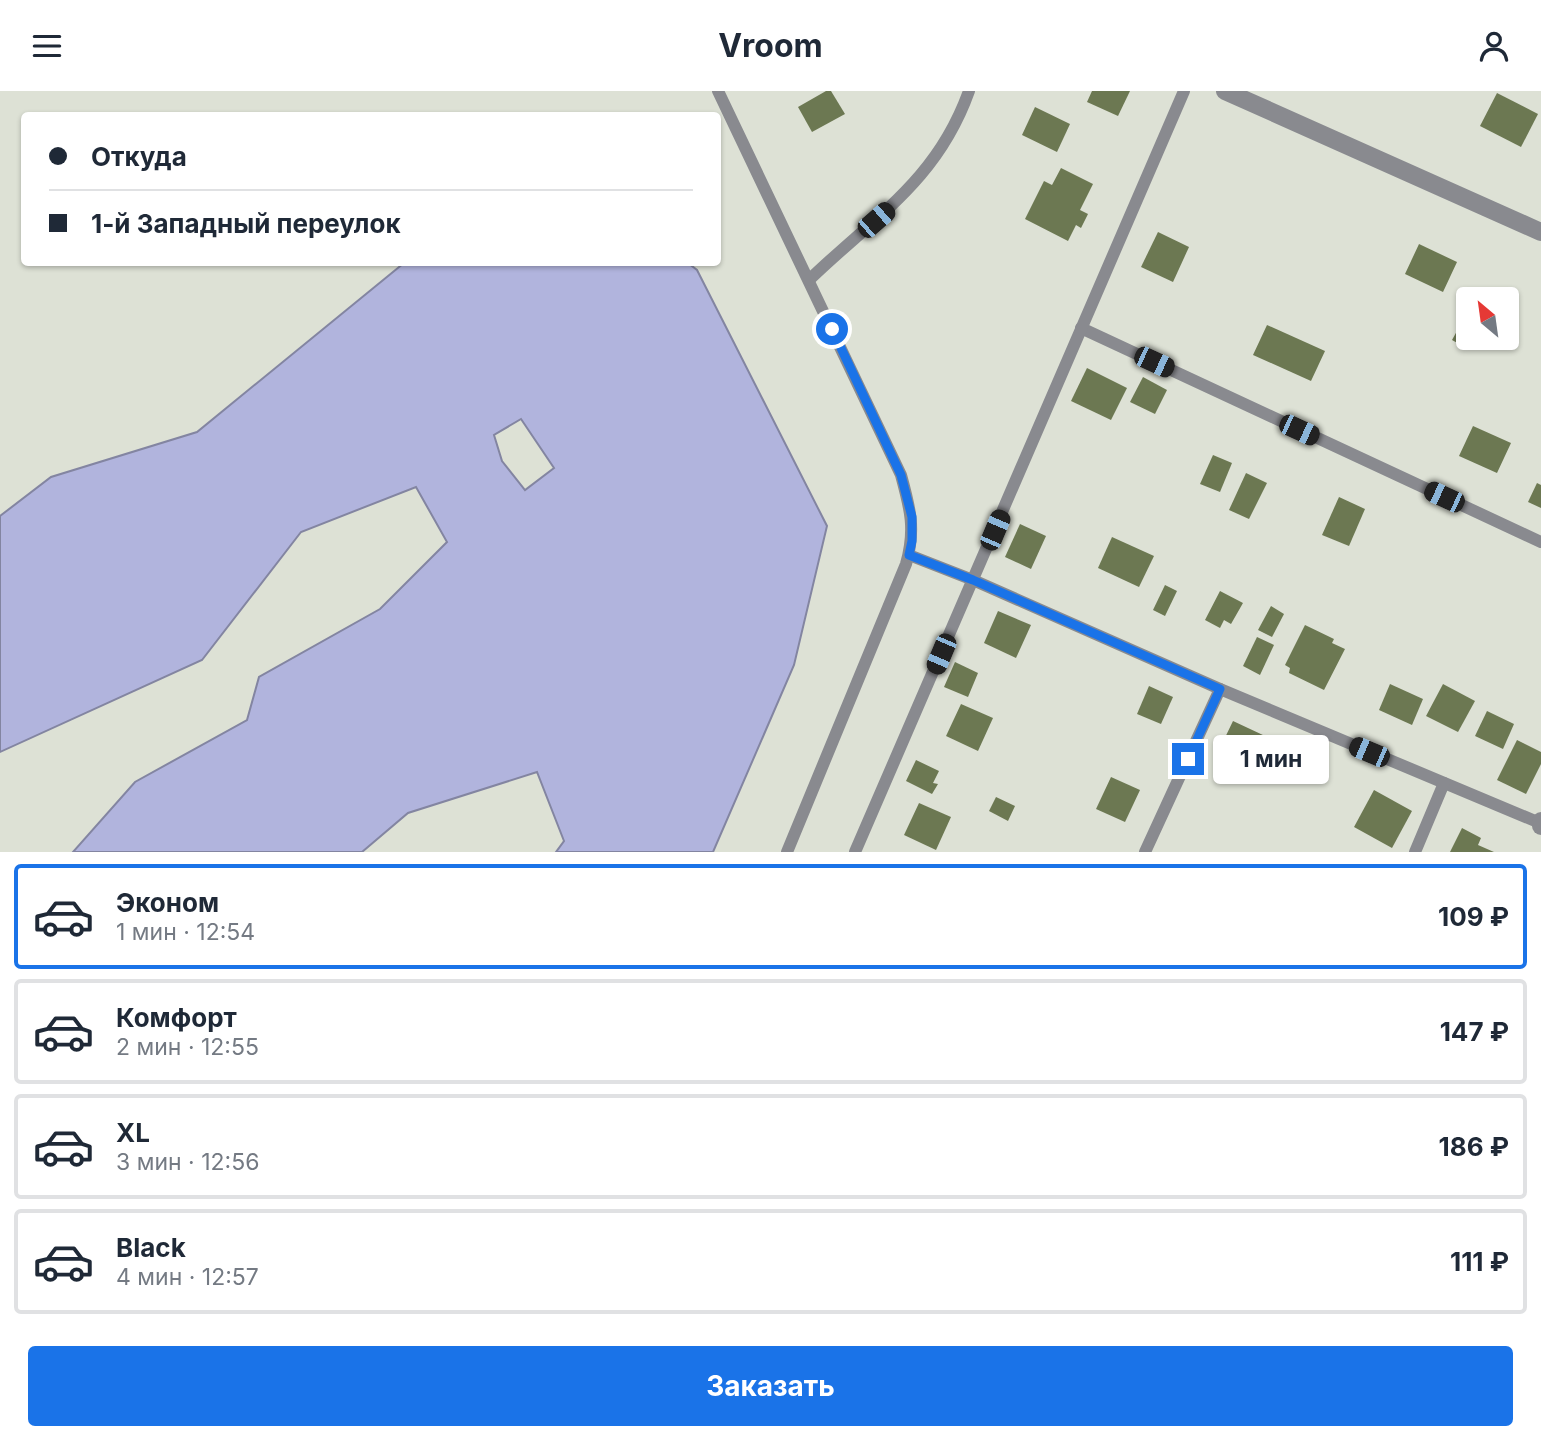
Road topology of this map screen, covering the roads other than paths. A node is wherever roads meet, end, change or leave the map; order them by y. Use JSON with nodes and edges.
{"nodes":[{"id":1,"x":718,"y":91,"type":"edge"},
{"id":2,"x":970,"y":91,"type":"edge"},
{"id":3,"x":1184,"y":91,"type":"edge"},
{"id":4,"x":1225,"y":91,"type":"edge"},
{"id":5,"x":1541,"y":232,"type":"edge"},
{"id":6,"x":809,"y":280,"type":"junction"},
{"id":7,"x":1082,"y":328,"type":"junction"},
{"id":8,"x":1541,"y":542,"type":"edge"},
{"id":9,"x":909,"y":555,"type":"junction"},
{"id":10,"x":973,"y":580,"type":"junction"},
{"id":11,"x":1220,"y":689,"type":"junction"},
{"id":12,"x":1444,"y":783,"type":"junction"},
{"id":13,"x":1541,"y":823,"type":"edge"},
{"id":14,"x":787,"y":852,"type":"edge"},
{"id":15,"x":855,"y":852,"type":"edge"},
{"id":16,"x":1145,"y":852,"type":"edge"},
{"id":17,"x":1415,"y":852,"type":"edge"}],
"edges":[{"from":1,"to":6,"type":"lane"},
{"from":2,"to":6,"type":"lane"},
{"from":3,"to":7,"type":"lane"},
{"from":4,"to":5,"type":"street"},
{"from":6,"to":9,"type":"lane"},
{"from":7,"to":8,"type":"lane"},
{"from":7,"to":10,"type":"lane"},
{"from":9,"to":10,"type":"lane"},
{"from":9,"to":14,"type":"lane"},
{"from":10,"to":11,"type":"lane"},
{"from":10,"to":15,"type":"lane"},
{"from":11,"to":12,"type":"lane"},
{"from":11,"to":16,"type":"lane"},
{"from":12,"to":13,"type":"lane"},
{"from":12,"to":17,"type":"lane"}]}
